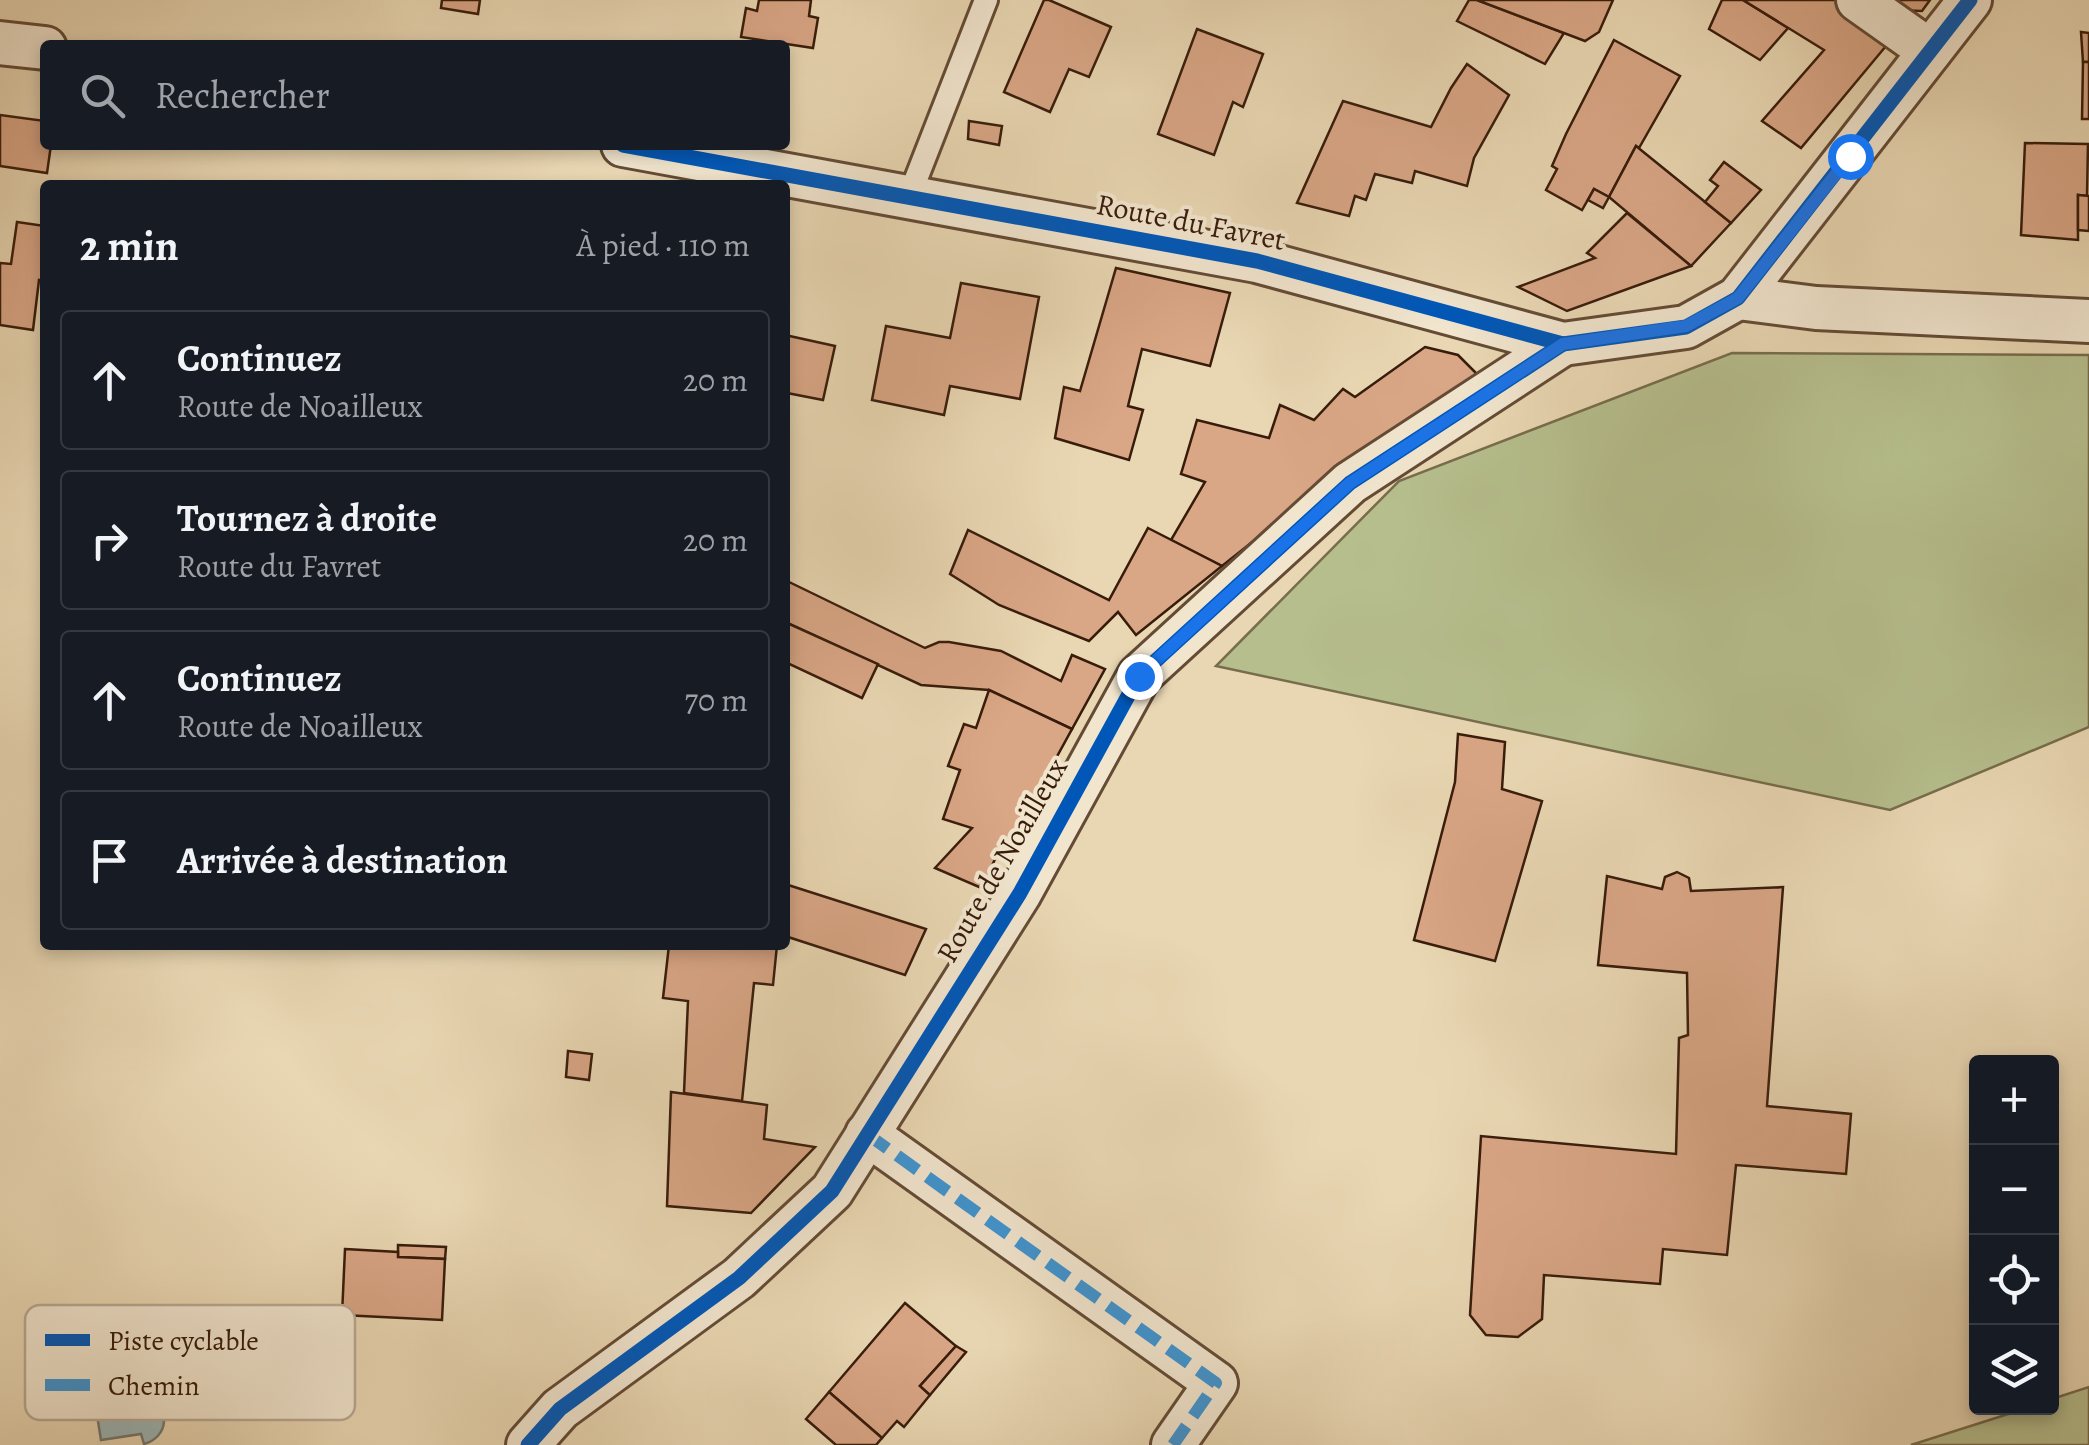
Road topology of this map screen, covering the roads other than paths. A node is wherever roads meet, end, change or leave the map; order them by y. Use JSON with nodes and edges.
{"nodes":[{"id":1,"x":986,"y":0,"type":"edge"},
{"id":2,"x":1858,"y":0,"type":"edge"},
{"id":3,"x":1970,"y":0,"type":"edge"},
{"id":4,"x":0,"y":43,"type":"edge"},
{"id":5,"x":40,"y":47,"type":"edge"},
{"id":6,"x":1930,"y":52,"type":"junction"},
{"id":7,"x":650,"y":150,"type":"edge"},
{"id":8,"x":909,"y":197,"type":"junction"},
{"id":9,"x":1738,"y":298,"type":"junction"},
{"id":10,"x":2089,"y":321,"type":"edge"},
{"id":11,"x":1563,"y":344,"type":"junction"},
{"id":12,"x":868,"y":1134,"type":"junction"},
{"id":13,"x":528,"y":1445,"type":"edge"},
{"id":14,"x":1173,"y":1445,"type":"edge"}],
"edges":[{"from":1,"to":8,"type":"lane"},
{"from":2,"to":6,"type":"street"},
{"from":3,"to":6,"type":"street"},
{"from":4,"to":5,"type":"street"},
{"from":6,"to":9,"type":"street"},
{"from":7,"to":8,"type":"street","name":"Route du Favret"},
{"from":8,"to":11,"type":"street","name":"Route du Favret"},
{"from":9,"to":10,"type":"street"},
{"from":9,"to":11,"type":"street","name":"Route du Favret"},
{"from":11,"to":12,"type":"street","name":"Route de Noailleux"},
{"from":12,"to":13,"type":"street","name":"Route de Noailleux"},
{"from":12,"to":14,"type":"street"}]}
